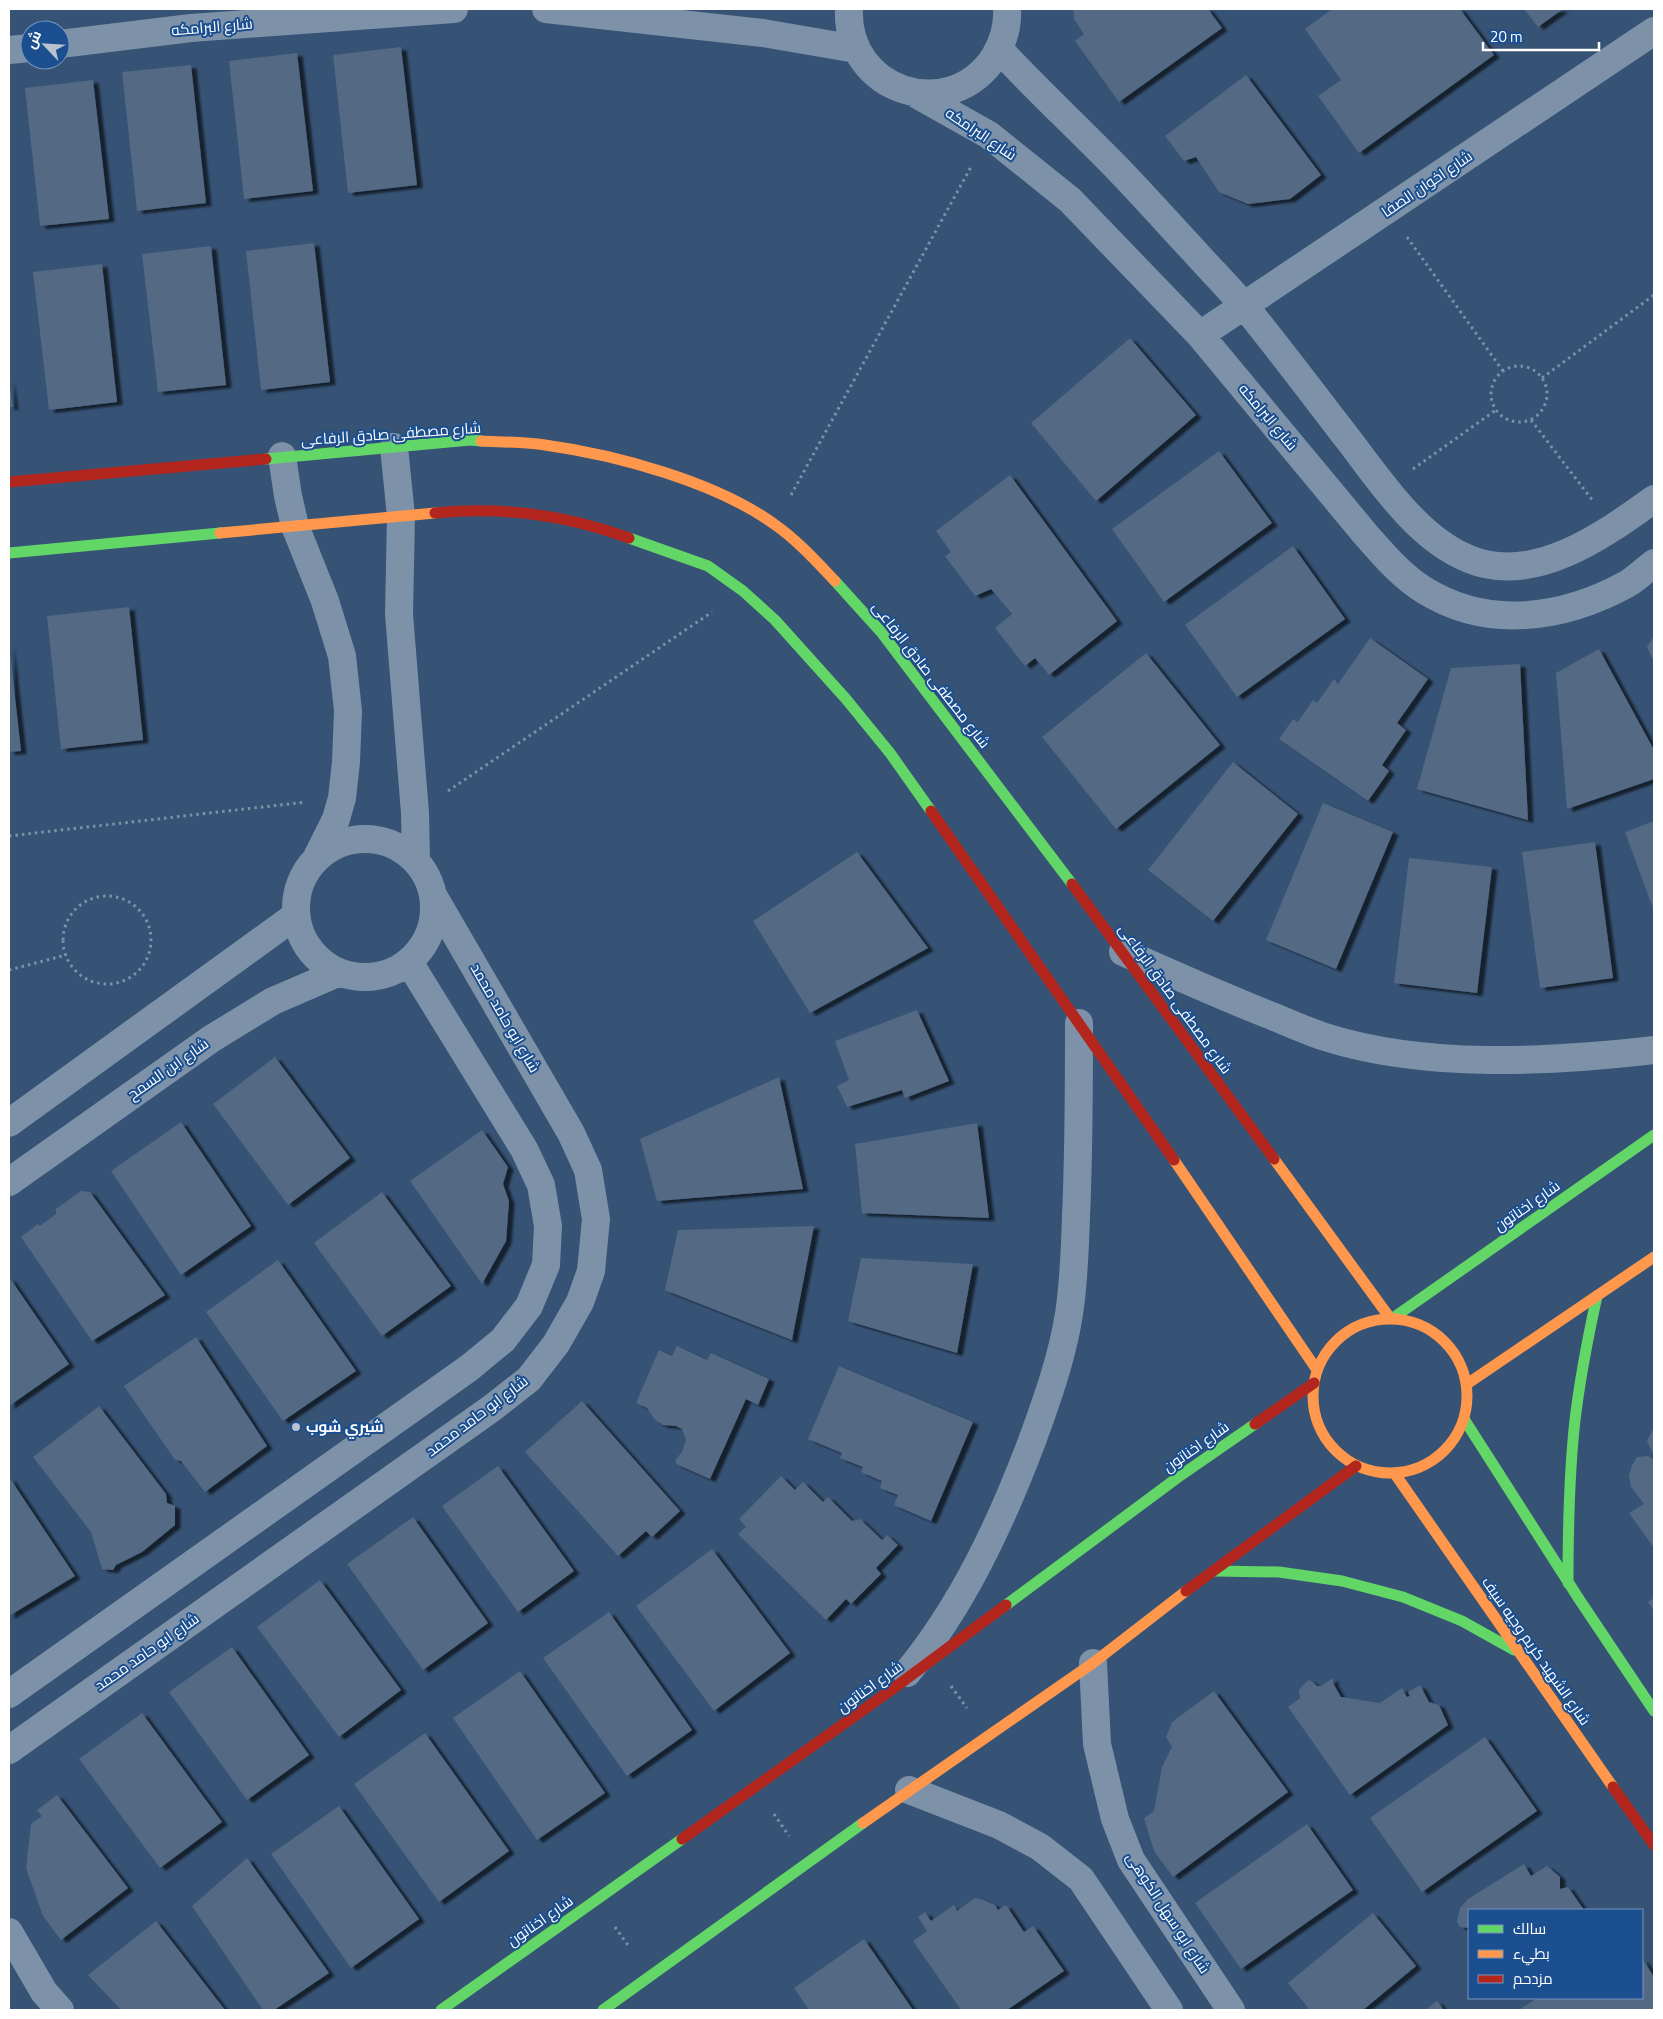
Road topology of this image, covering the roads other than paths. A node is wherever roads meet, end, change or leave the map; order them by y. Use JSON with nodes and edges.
{"nodes":[{"id":1,"x":454,"y":9,"type":"edge"},
{"id":2,"x":546,"y":9,"type":"edge"},
{"id":3,"x":849,"y":9,"type":"edge"},
{"id":4,"x":1007,"y":9,"type":"edge"},
{"id":5,"x":191,"y":18,"type":"edge"},
{"id":6,"x":1654,"y":31,"type":"edge"},
{"id":7,"x":70,"y":42,"type":"edge"},
{"id":8,"x":856,"y":49,"type":"junction"},
{"id":9,"x":999,"y":49,"type":"junction"},
{"id":10,"x":916,"y":94,"type":"junction"},
{"id":11,"x":1245,"y":307,"type":"junction"},
{"id":12,"x":1200,"y":335,"type":"junction"},
{"id":13,"x":394,"y":447,"type":"junction"},
{"id":14,"x":282,"y":456,"type":"junction"},
{"id":15,"x":9,"y":482,"type":"edge"},
{"id":16,"x":1654,"y":499,"type":"edge"},
{"id":17,"x":401,"y":516,"type":"junction"},
{"id":18,"x":295,"y":526,"type":"junction"},
{"id":19,"x":9,"y":553,"type":"edge"},
{"id":20,"x":1654,"y":563,"type":"edge"},
{"id":21,"x":317,"y":857,"type":"junction"},
{"id":22,"x":416,"y":860,"type":"junction"},
{"id":23,"x":434,"y":897,"type":"junction"},
{"id":24,"x":295,"y":916,"type":"junction"},
{"id":25,"x":1123,"y":952,"type":"junction"},
{"id":26,"x":409,"y":962,"type":"junction"},
{"id":27,"x":338,"y":973,"type":"junction"},
{"id":28,"x":1079,"y":1023,"type":"junction"},
{"id":29,"x":1654,"y":1050,"type":"edge"},
{"id":30,"x":9,"y":1123,"type":"edge"},
{"id":31,"x":1654,"y":1134,"type":"edge"},
{"id":32,"x":9,"y":1182,"type":"edge"},
{"id":33,"x":1654,"y":1257,"type":"edge"},
{"id":34,"x":1597,"y":1296,"type":"junction"},
{"id":35,"x":1392,"y":1318,"type":"junction"},
{"id":36,"x":1318,"y":1370,"type":"junction"},
{"id":37,"x":1314,"y":1383,"type":"junction"},
{"id":38,"x":1467,"y":1384,"type":"junction"},
{"id":39,"x":1464,"y":1419,"type":"junction"},
{"id":40,"x":1356,"y":1466,"type":"junction"},
{"id":41,"x":1395,"y":1474,"type":"junction"},
{"id":42,"x":1215,"y":1571,"type":"junction"},
{"id":43,"x":1568,"y":1582,"type":"junction"},
{"id":44,"x":1518,"y":1652,"type":"junction"},
{"id":45,"x":1093,"y":1663,"type":"junction"},
{"id":46,"x":894,"y":1688,"type":"junction"},
{"id":47,"x":9,"y":1694,"type":"edge"},
{"id":48,"x":1654,"y":1711,"type":"edge"},
{"id":49,"x":9,"y":1750,"type":"edge"},
{"id":50,"x":909,"y":1790,"type":"junction"},
{"id":51,"x":1654,"y":1845,"type":"edge"},
{"id":52,"x":9,"y":1932,"type":"edge"},
{"id":53,"x":60,"y":2010,"type":"edge"},
{"id":54,"x":441,"y":2010,"type":"edge"},
{"id":55,"x":603,"y":2010,"type":"edge"},
{"id":56,"x":1169,"y":2010,"type":"edge"},
{"id":57,"x":1231,"y":2010,"type":"edge"}],
"edges":[{"from":1,"to":5,"type":"street","name":"شارع البرامكه"},
{"from":2,"to":8,"type":"street"},
{"from":3,"to":8,"type":"street"},
{"from":4,"to":9,"type":"street"},
{"from":5,"to":7,"type":"street","name":"شارع البرامكه"},
{"from":6,"to":11,"type":"street","name":"شارع اخوان الصفا"},
{"from":8,"to":10,"type":"street"},
{"from":9,"to":10,"type":"street"},
{"from":9,"to":11,"type":"street"},
{"from":10,"to":12,"type":"street","name":"شارع البرامكه"},
{"from":11,"to":12,"type":"street","name":"شارع اخوان الصفا"},
{"from":11,"to":16,"type":"street"},
{"from":12,"to":20,"type":"street","name":"شارع البرامكه"},
{"from":13,"to":14,"type":"street","name":"شارع مصطفى صادق الرفاعى"},
{"from":13,"to":17,"type":"street"},
{"from":13,"to":25,"type":"street","name":"شارع مصطفى صادق الرفاعى"},
{"from":14,"to":15,"type":"street","name":"شارع مصطفى صادق الرفاعى"},
{"from":14,"to":18,"type":"street"},
{"from":17,"to":18,"type":"street"},
{"from":17,"to":22,"type":"street"},
{"from":17,"to":28,"type":"street"},
{"from":18,"to":19,"type":"street"},
{"from":18,"to":21,"type":"street"},
{"from":21,"to":22,"type":"street"},
{"from":21,"to":24,"type":"street"},
{"from":22,"to":23,"type":"street"},
{"from":23,"to":26,"type":"street"},
{"from":23,"to":49,"type":"street","name":"شارع ابو حامد محمد"},
{"from":24,"to":27,"type":"street"},
{"from":24,"to":30,"type":"street"},
{"from":25,"to":29,"type":"street"},
{"from":25,"to":35,"type":"street","name":"شارع مصطفى صادق الرفاعى"},
{"from":26,"to":27,"type":"street"},
{"from":26,"to":47,"type":"street"},
{"from":27,"to":32,"type":"street","name":"شارع ابن السمح"},
{"from":28,"to":36,"type":"street"},
{"from":28,"to":46,"type":"street"},
{"from":31,"to":35,"type":"street","name":"شارع اخناتون"},
{"from":33,"to":34,"type":"street"},
{"from":34,"to":38,"type":"street"},
{"from":34,"to":43,"type":"street"},
{"from":35,"to":36,"type":"street"},
{"from":35,"to":38,"type":"street"},
{"from":36,"to":37,"type":"street"},
{"from":37,"to":40,"type":"street"},
{"from":37,"to":46,"type":"street","name":"شارع اخناتون"},
{"from":38,"to":39,"type":"street"},
{"from":39,"to":41,"type":"street"},
{"from":39,"to":43,"type":"street"},
{"from":40,"to":41,"type":"street"},
{"from":40,"to":42,"type":"street"},
{"from":41,"to":44,"type":"street","name":"شارع الشهيد كريم وجيه سيف"},
{"from":42,"to":44,"type":"street"},
{"from":42,"to":45,"type":"street"},
{"from":43,"to":48,"type":"street"},
{"from":44,"to":51,"type":"street","name":"شارع الشهيد كريم وجيه سيف"},
{"from":45,"to":50,"type":"street"},
{"from":45,"to":57,"type":"street","name":"شارع ابو سهل الكوهى"},
{"from":46,"to":54,"type":"street","name":"شارع اخناتون"},
{"from":50,"to":55,"type":"street"},
{"from":50,"to":56,"type":"street"},
{"from":52,"to":53,"type":"street"}]}
